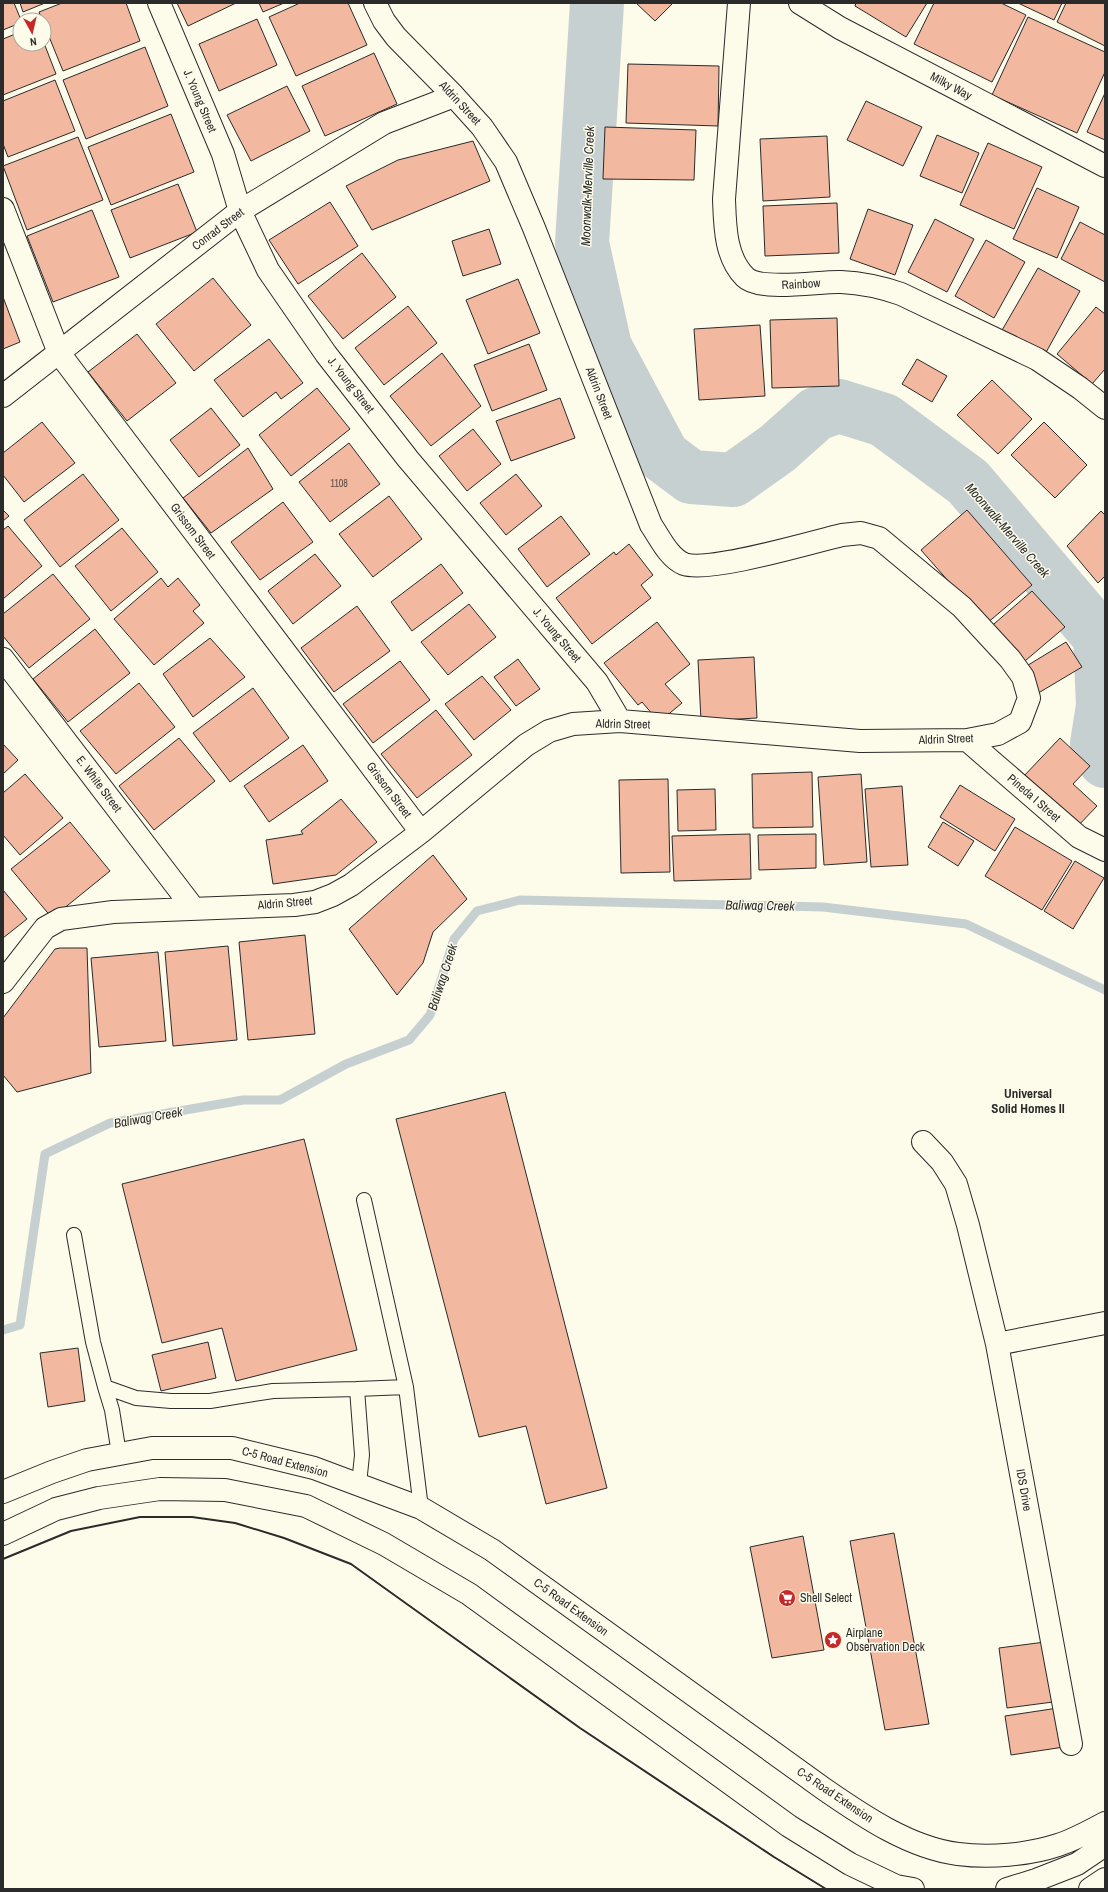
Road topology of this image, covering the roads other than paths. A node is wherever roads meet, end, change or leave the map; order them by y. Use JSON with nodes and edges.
{"nodes":[{"id":1,"x":159,"y":3,"type":"edge"},
{"id":2,"x":375,"y":3,"type":"edge"},
{"id":3,"x":739,"y":3,"type":"edge"},
{"id":4,"x":800,"y":3,"type":"edge"},
{"id":5,"x":454,"y":96,"type":"junction"},
{"id":6,"x":1105,"y":166,"type":"edge"},
{"id":7,"x":3,"y":209,"type":"edge"},
{"id":8,"x":240,"y":211,"type":"junction"},
{"id":9,"x":59,"y":353,"type":"junction"},
{"id":10,"x":3,"y":396,"type":"edge"},
{"id":11,"x":1105,"y":408,"type":"edge"},
{"id":12,"x":3,"y":660,"type":"edge"},
{"id":13,"x":620,"y":721,"type":"junction"},
{"id":14,"x":967,"y":740,"type":"junction"},
{"id":15,"x":421,"y":832,"type":"junction"},
{"id":16,"x":1105,"y":850,"type":"edge"},
{"id":17,"x":194,"y":909,"type":"junction"},
{"id":18,"x":3,"y":982,"type":"edge"},
{"id":19,"x":923,"y":1142,"type":"dead end"},
{"id":20,"x":364,"y":1200,"type":"dead end"},
{"id":21,"x":74,"y":1235,"type":"dead end"},
{"id":22,"x":1105,"y":1323,"type":"edge"},
{"id":23,"x":998,"y":1344,"type":"junction"},
{"id":24,"x":406,"y":1386,"type":"junction"},
{"id":25,"x":105,"y":1387,"type":"junction"},
{"id":26,"x":357,"y":1389,"type":"junction"},
{"id":27,"x":119,"y":1454,"type":"junction"},
{"id":28,"x":359,"y":1484,"type":"junction"},
{"id":29,"x":3,"y":1492,"type":"edge"},
{"id":30,"x":421,"y":1508,"type":"junction"},
{"id":31,"x":3,"y":1534,"type":"edge"},
{"id":32,"x":1071,"y":1744,"type":"dead end"},
{"id":33,"x":1105,"y":1823,"type":"edge"},
{"id":34,"x":1105,"y":1845,"type":"edge"},
{"id":35,"x":1105,"y":1879,"type":"edge"},
{"id":36,"x":913,"y":1889,"type":"edge"},
{"id":37,"x":1007,"y":1889,"type":"edge"},
{"id":38,"x":1090,"y":1889,"type":"edge"}],
"edges":[{"from":1,"to":8,"type":"main road","name":"J. Young Street"},
{"from":2,"to":5,"type":"main road","name":"Aldrin Street"},
{"from":3,"to":11,"type":"main road","name":"Rainbow"},
{"from":4,"to":6,"type":"main road","name":"Milky Way"},
{"from":5,"to":8,"type":"main road","name":"Conrad Street"},
{"from":5,"to":14,"type":"main road","name":"Aldrin Street"},
{"from":7,"to":9,"type":"main road","name":"Grissom Street"},
{"from":8,"to":9,"type":"main road","name":"Conrad Street"},
{"from":8,"to":13,"type":"main road","name":"J. Young Street"},
{"from":9,"to":10,"type":"main road","name":"Conrad Street"},
{"from":9,"to":15,"type":"main road","name":"Grissom Street"},
{"from":12,"to":17,"type":"main road","name":"E. White Street"},
{"from":13,"to":14,"type":"main road","name":"Aldrin Street"},
{"from":13,"to":15,"type":"main road","name":"Aldrin Street"},
{"from":14,"to":16,"type":"main road","name":"Pineda I Street"},
{"from":15,"to":17,"type":"main road","name":"Aldrin Street"},
{"from":17,"to":18,"type":"main road","name":"Aldrin Street"},
{"from":19,"to":23,"type":"main road","name":"IDS Drive"},
{"from":20,"to":24,"type":"lane"},
{"from":21,"to":25,"type":"lane"},
{"from":22,"to":23,"type":"main road"},
{"from":23,"to":32,"type":"main road","name":"IDS Drive"},
{"from":24,"to":26,"type":"lane"},
{"from":24,"to":30,"type":"lane"},
{"from":25,"to":26,"type":"lane"},
{"from":25,"to":27,"type":"lane"},
{"from":26,"to":28,"type":"lane"},
{"from":27,"to":28,"type":"main road","name":"C-5 Road Extension"},
{"from":27,"to":29,"type":"main road","name":"C-5 Road Extension"},
{"from":28,"to":30,"type":"main road","name":"C-5 Road Extension"},
{"from":30,"to":33,"type":"main road","name":"C-5 Road Extension"},
{"from":31,"to":36,"type":"main road"},
{"from":34,"to":37,"type":"main road"},
{"from":35,"to":38,"type":"main road"}]}
